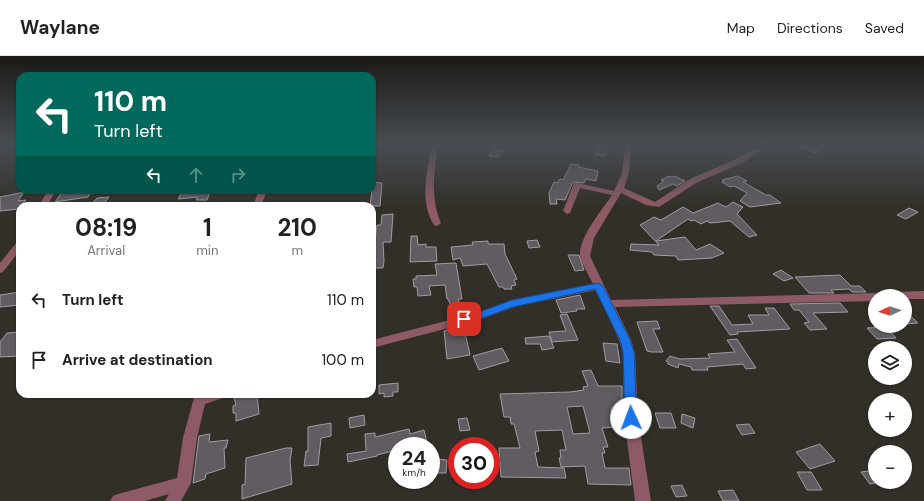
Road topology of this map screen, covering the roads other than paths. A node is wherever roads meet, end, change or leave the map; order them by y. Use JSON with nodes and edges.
{"nodes":[{"id":1,"x":432,"y":166,"type":"edge"},
{"id":2,"x":627,"y":166,"type":"edge"},
{"id":3,"x":728,"y":166,"type":"edge"},
{"id":4,"x":618,"y":191,"type":"junction"},
{"id":5,"x":567,"y":211,"type":"dead end"},
{"id":6,"x":437,"y":223,"type":"dead end"},
{"id":7,"x":16,"y":249,"type":"edge"},
{"id":8,"x":0,"y":270,"type":"edge"},
{"id":9,"x":598,"y":286,"type":"junction"},
{"id":10,"x":912,"y":295,"type":"edge"},
{"id":11,"x":924,"y":295,"type":"edge"},
{"id":12,"x":868,"y":297,"type":"edge"},
{"id":13,"x":608,"y":304,"type":"junction"},
{"id":14,"x":376,"y":343,"type":"edge"},
{"id":15,"x":200,"y":398,"type":"edge"},
{"id":16,"x":184,"y":483,"type":"junction"},
{"id":17,"x":118,"y":501,"type":"edge"},
{"id":18,"x":173,"y":501,"type":"edge"},
{"id":19,"x":643,"y":501,"type":"edge"}],
"edges":[{"from":1,"to":6,"type":"street"},
{"from":2,"to":4,"type":"street"},
{"from":3,"to":4,"type":"street"},
{"from":4,"to":5,"type":"street"},
{"from":4,"to":9,"type":"street"},
{"from":7,"to":8,"type":"street"},
{"from":9,"to":13,"type":"street"},
{"from":9,"to":14,"type":"street"},
{"from":10,"to":11,"type":"street"},
{"from":12,"to":13,"type":"street"},
{"from":13,"to":19,"type":"street"},
{"from":15,"to":16,"type":"street"},
{"from":16,"to":17,"type":"street"},
{"from":16,"to":18,"type":"street"}]}
